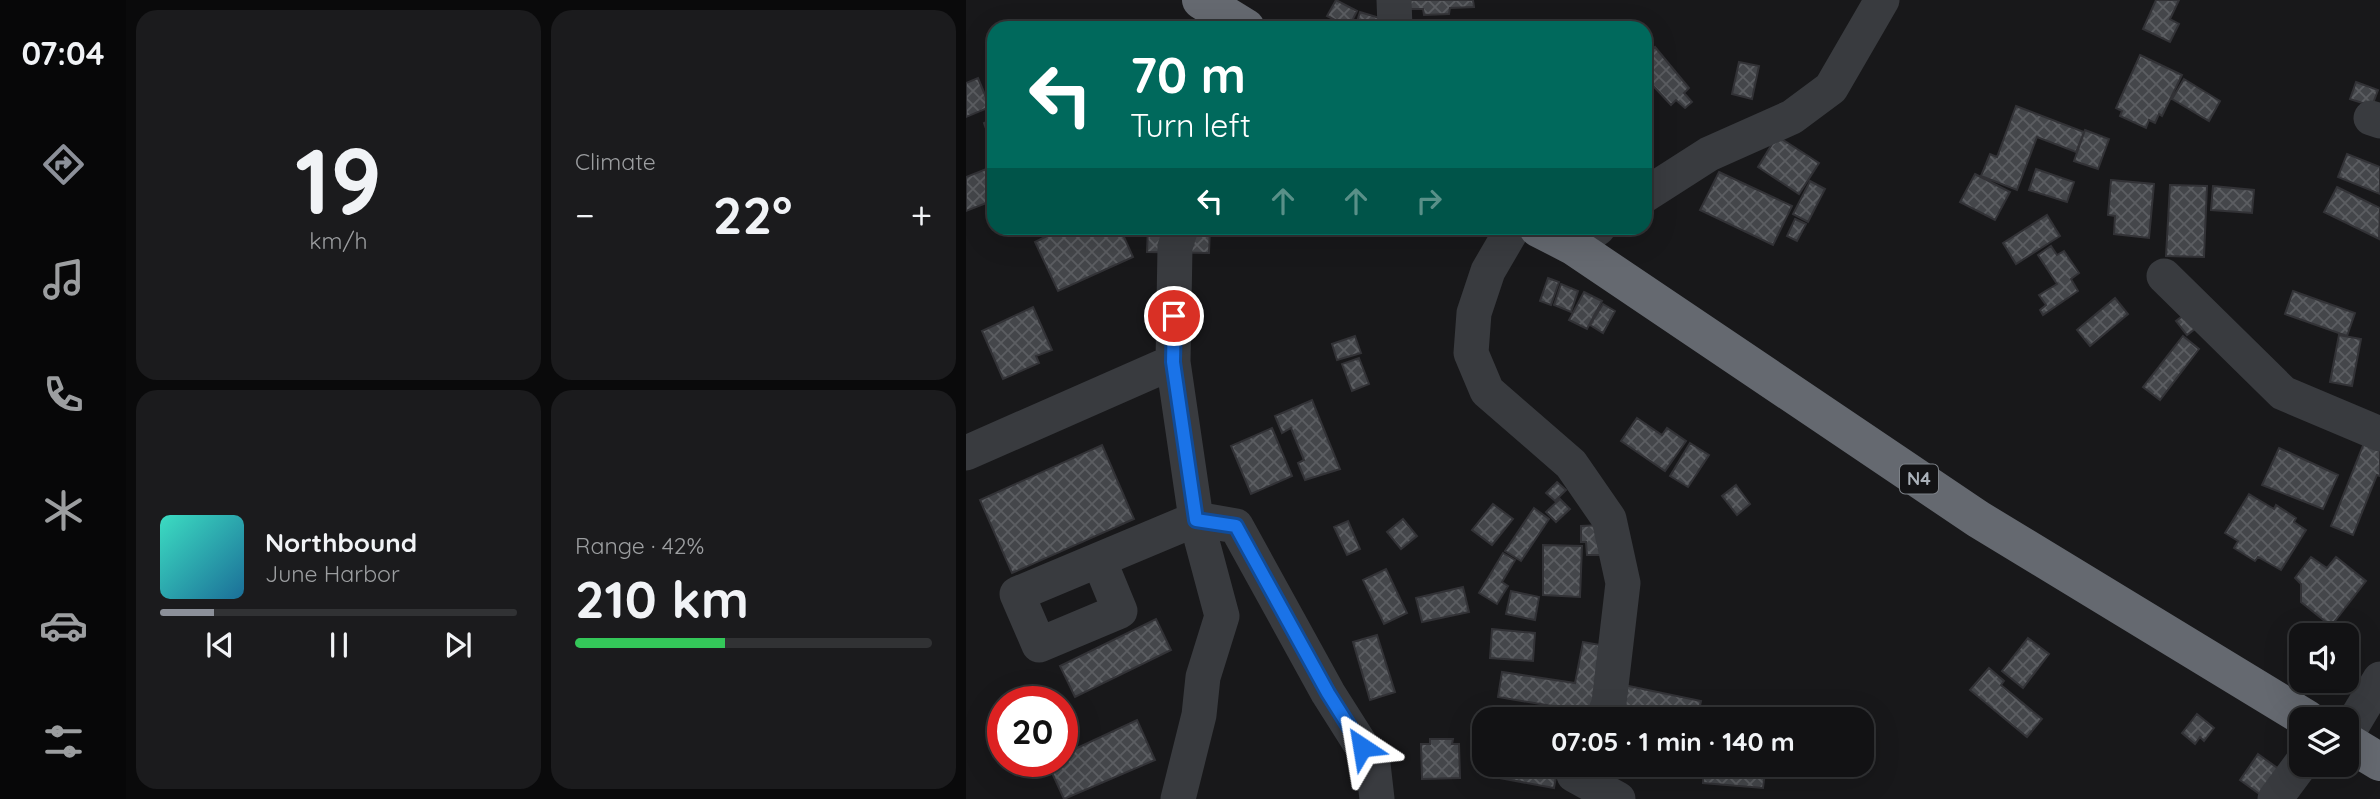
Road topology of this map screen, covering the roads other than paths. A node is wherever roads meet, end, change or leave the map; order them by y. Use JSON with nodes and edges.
{"nodes":[{"id":1,"x":1201,"y":0,"type":"edge"},
{"id":2,"x":1394,"y":0,"type":"edge"},
{"id":3,"x":1882,"y":0,"type":"edge"},
{"id":4,"x":1235,"y":21,"type":"edge"},
{"id":5,"x":1395,"y":21,"type":"edge"},
{"id":6,"x":1652,"y":191,"type":"edge"},
{"id":7,"x":1179,"y":235,"type":"edge"},
{"id":8,"x":1509,"y":235,"type":"edge"},
{"id":9,"x":1585,"y":237,"type":"edge"},
{"id":10,"x":2164,"y":276,"type":"dead end"},
{"id":11,"x":1173,"y":362,"type":"junction"},
{"id":12,"x":2380,"y":433,"type":"edge"},
{"id":13,"x":966,"y":453,"type":"edge"},
{"id":14,"x":1196,"y":520,"type":"junction"},
{"id":15,"x":1098,"y":559,"type":"dead end"},
{"id":16,"x":2380,"y":679,"type":"edge"},
{"id":17,"x":1608,"y":707,"type":"edge"},
{"id":18,"x":2289,"y":708,"type":"edge"},
{"id":19,"x":2359,"y":714,"type":"edge"},
{"id":20,"x":2359,"y":749,"type":"edge"},
{"id":21,"x":2380,"y":762,"type":"edge"},
{"id":22,"x":2291,"y":777,"type":"edge"},
{"id":23,"x":1574,"y":779,"type":"edge"},
{"id":24,"x":1178,"y":799,"type":"edge"},
{"id":25,"x":1377,"y":799,"type":"edge"},
{"id":26,"x":1618,"y":799,"type":"edge"},
{"id":27,"x":2275,"y":799,"type":"edge"}],
"edges":[{"from":1,"to":4,"type":"highway"},
{"from":2,"to":5,"type":"street"},
{"from":3,"to":6,"type":"street"},
{"from":7,"to":11,"type":"street"},
{"from":8,"to":17,"type":"street"},
{"from":9,"to":18,"type":"highway","number":"N4"},
{"from":10,"to":12,"type":"street"},
{"from":11,"to":13,"type":"street"},
{"from":11,"to":14,"type":"street"},
{"from":14,"to":15,"type":"street"},
{"from":14,"to":24,"type":"street"},
{"from":14,"to":25,"type":"street"},
{"from":16,"to":19,"type":"street"},
{"from":20,"to":21,"type":"highway"},
{"from":22,"to":27,"type":"street"},
{"from":23,"to":26,"type":"street"}]}
